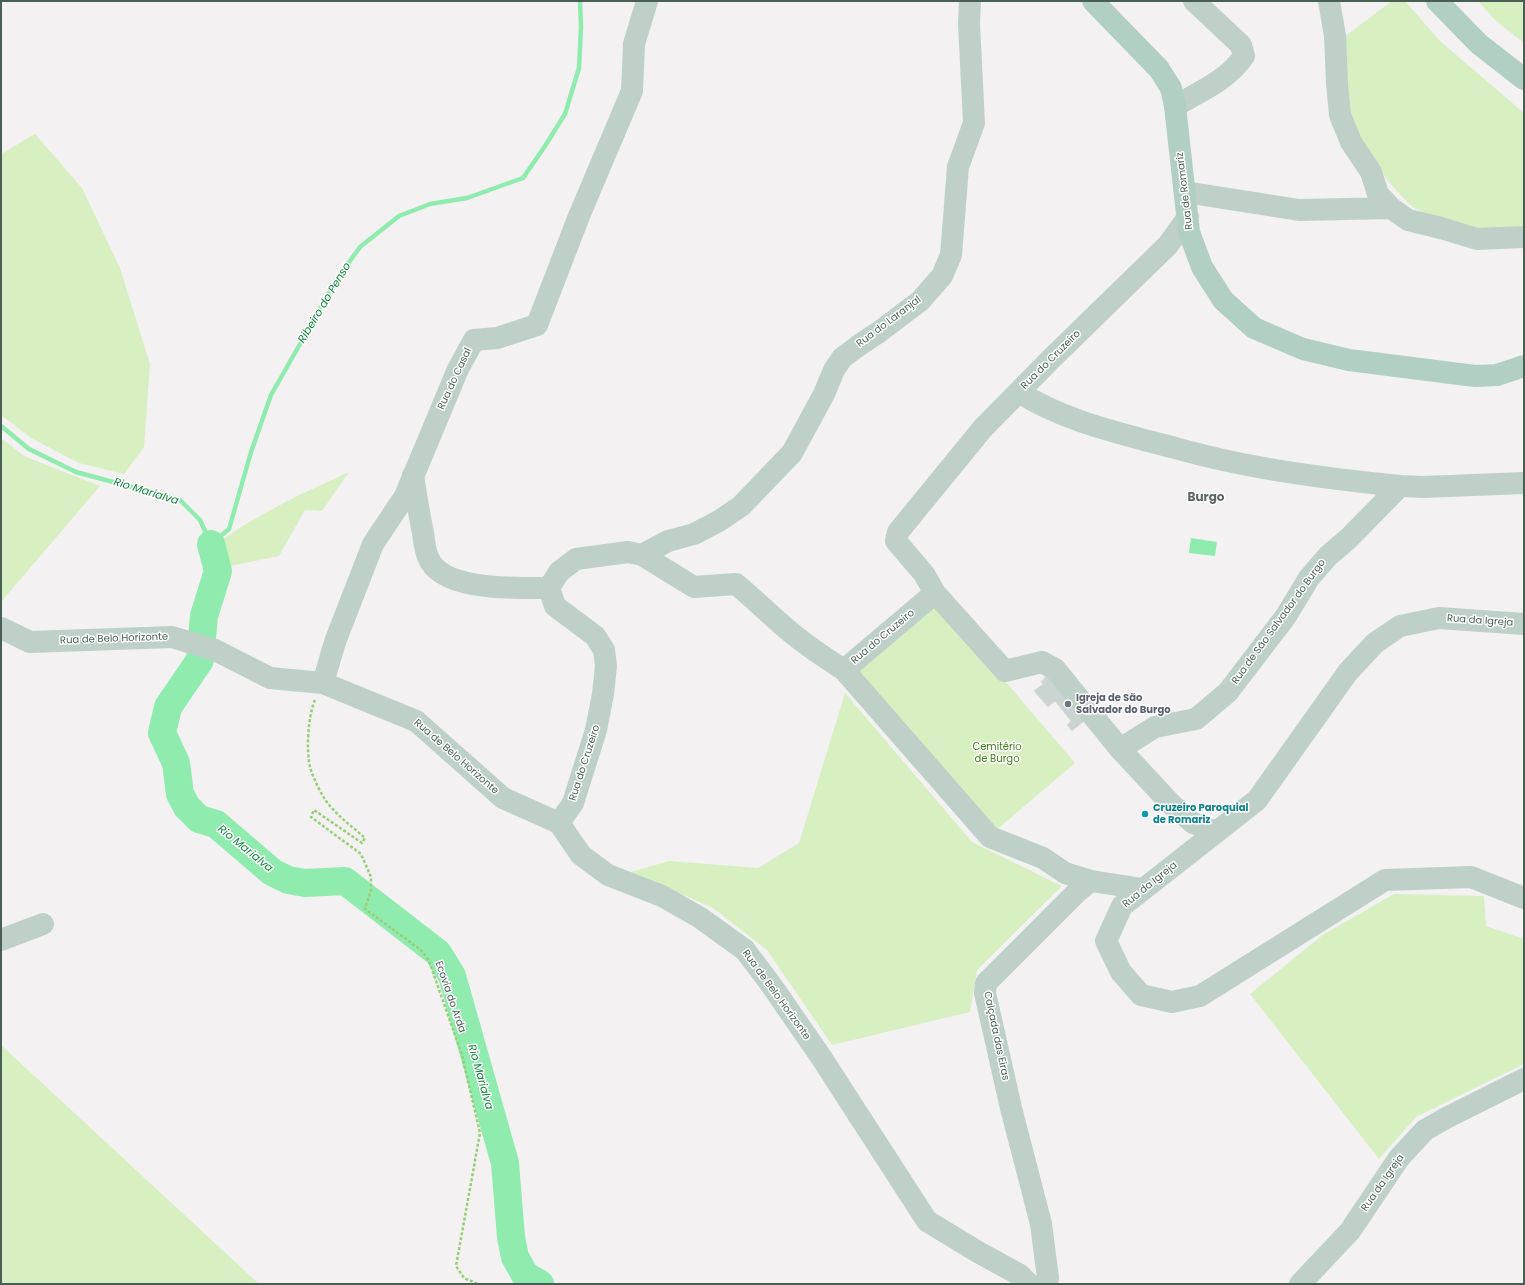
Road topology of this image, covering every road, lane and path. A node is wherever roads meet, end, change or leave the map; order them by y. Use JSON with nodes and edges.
{"nodes":[{"id":1,"x":647,"y":1,"type":"edge"},
{"id":2,"x":970,"y":1,"type":"edge"},
{"id":3,"x":1093,"y":1,"type":"edge"},
{"id":4,"x":1194,"y":1,"type":"edge"},
{"id":5,"x":1329,"y":1,"type":"edge"},
{"id":6,"x":1437,"y":1,"type":"edge"},
{"id":7,"x":1524,"y":79,"type":"edge"},
{"id":8,"x":1175,"y":106,"type":"junction"},
{"id":9,"x":1185,"y":192,"type":"junction"},
{"id":10,"x":1391,"y":208,"type":"junction"},
{"id":11,"x":1188,"y":217,"type":"junction"},
{"id":12,"x":1524,"y":237,"type":"edge"},
{"id":13,"x":1524,"y":366,"type":"edge"},
{"id":14,"x":1020,"y":392,"type":"junction"},
{"id":15,"x":413,"y":475,"type":"junction"},
{"id":16,"x":1524,"y":483,"type":"edge"},
{"id":17,"x":1400,"y":486,"type":"junction"},
{"id":18,"x":642,"y":555,"type":"junction"},
{"id":19,"x":550,"y":588,"type":"junction"},
{"id":20,"x":935,"y":593,"type":"junction"},
{"id":21,"x":1524,"y":624,"type":"edge"},
{"id":22,"x":1,"y":628,"type":"edge"},
{"id":23,"x":844,"y":670,"type":"junction"},
{"id":24,"x":323,"y":683,"type":"junction"},
{"id":25,"x":1120,"y":749,"type":"junction"},
{"id":26,"x":559,"y":823,"type":"junction"},
{"id":27,"x":1216,"y":832,"type":"junction"},
{"id":28,"x":1091,"y":881,"type":"junction"},
{"id":29,"x":1144,"y":889,"type":"junction"},
{"id":30,"x":1524,"y":898,"type":"edge"},
{"id":31,"x":43,"y":924,"type":"dead end"},
{"id":32,"x":1,"y":940,"type":"edge"},
{"id":33,"x":1524,"y":1079,"type":"edge"},
{"id":34,"x":478,"y":1284,"type":"edge"},
{"id":35,"x":1029,"y":1284,"type":"edge"},
{"id":36,"x":1047,"y":1284,"type":"edge"},
{"id":37,"x":1300,"y":1284,"type":"edge"}],
"edges":[{"from":1,"to":15,"type":"street","name":"Rua do Casal"},
{"from":2,"to":18,"type":"street","name":"Rua do Laranjal"},
{"from":3,"to":8,"type":"main road","name":"Rua de Romariz"},
{"from":4,"to":8,"type":"street"},
{"from":5,"to":10,"type":"street"},
{"from":6,"to":7,"type":"main road"},
{"from":8,"to":9,"type":"main road","name":"Rua de Romariz"},
{"from":9,"to":10,"type":"street"},
{"from":9,"to":11,"type":"main road","name":"Rua de Romariz"},
{"from":10,"to":12,"type":"street"},
{"from":11,"to":13,"type":"main road","name":"Rua de Romariz"},
{"from":11,"to":14,"type":"street","name":"Rua do Cruzeiro"},
{"from":14,"to":17,"type":"street"},
{"from":14,"to":20,"type":"street","name":"Rua do Cruzeiro"},
{"from":15,"to":19,"type":"street"},
{"from":15,"to":24,"type":"street","name":"Rua do Casal"},
{"from":16,"to":17,"type":"street"},
{"from":17,"to":25,"type":"street","name":"Rua de São Salvador do Burgo"},
{"from":18,"to":19,"type":"street","name":"Rua do Cruzeiro"},
{"from":18,"to":23,"type":"street","name":"Rua do Cruzeiro"},
{"from":19,"to":26,"type":"street","name":"Rua do Cruzeiro"},
{"from":20,"to":23,"type":"street","name":"Rua do Cruzeiro"},
{"from":20,"to":25,"type":"street"},
{"from":21,"to":27,"type":"street","name":"Rua da Igreja"},
{"from":22,"to":24,"type":"street","name":"Rua de Belo Horizonte"},
{"from":23,"to":28,"type":"street"},
{"from":24,"to":26,"type":"street","name":"Rua de Belo Horizonte"},
{"from":24,"to":34,"type":"path","name":"Ecovia do Arda"},
{"from":25,"to":27,"type":"street"},
{"from":26,"to":35,"type":"street","name":"Rua de Belo Horizonte"},
{"from":27,"to":29,"type":"street","name":"Rua da Igreja"},
{"from":28,"to":29,"type":"street"},
{"from":28,"to":36,"type":"street","name":"Calçada das Eiras"},
{"from":29,"to":30,"type":"street","name":"Rua da Igreja"},
{"from":31,"to":32,"type":"street"},
{"from":33,"to":37,"type":"street","name":"Rua da Igreja"}]}
